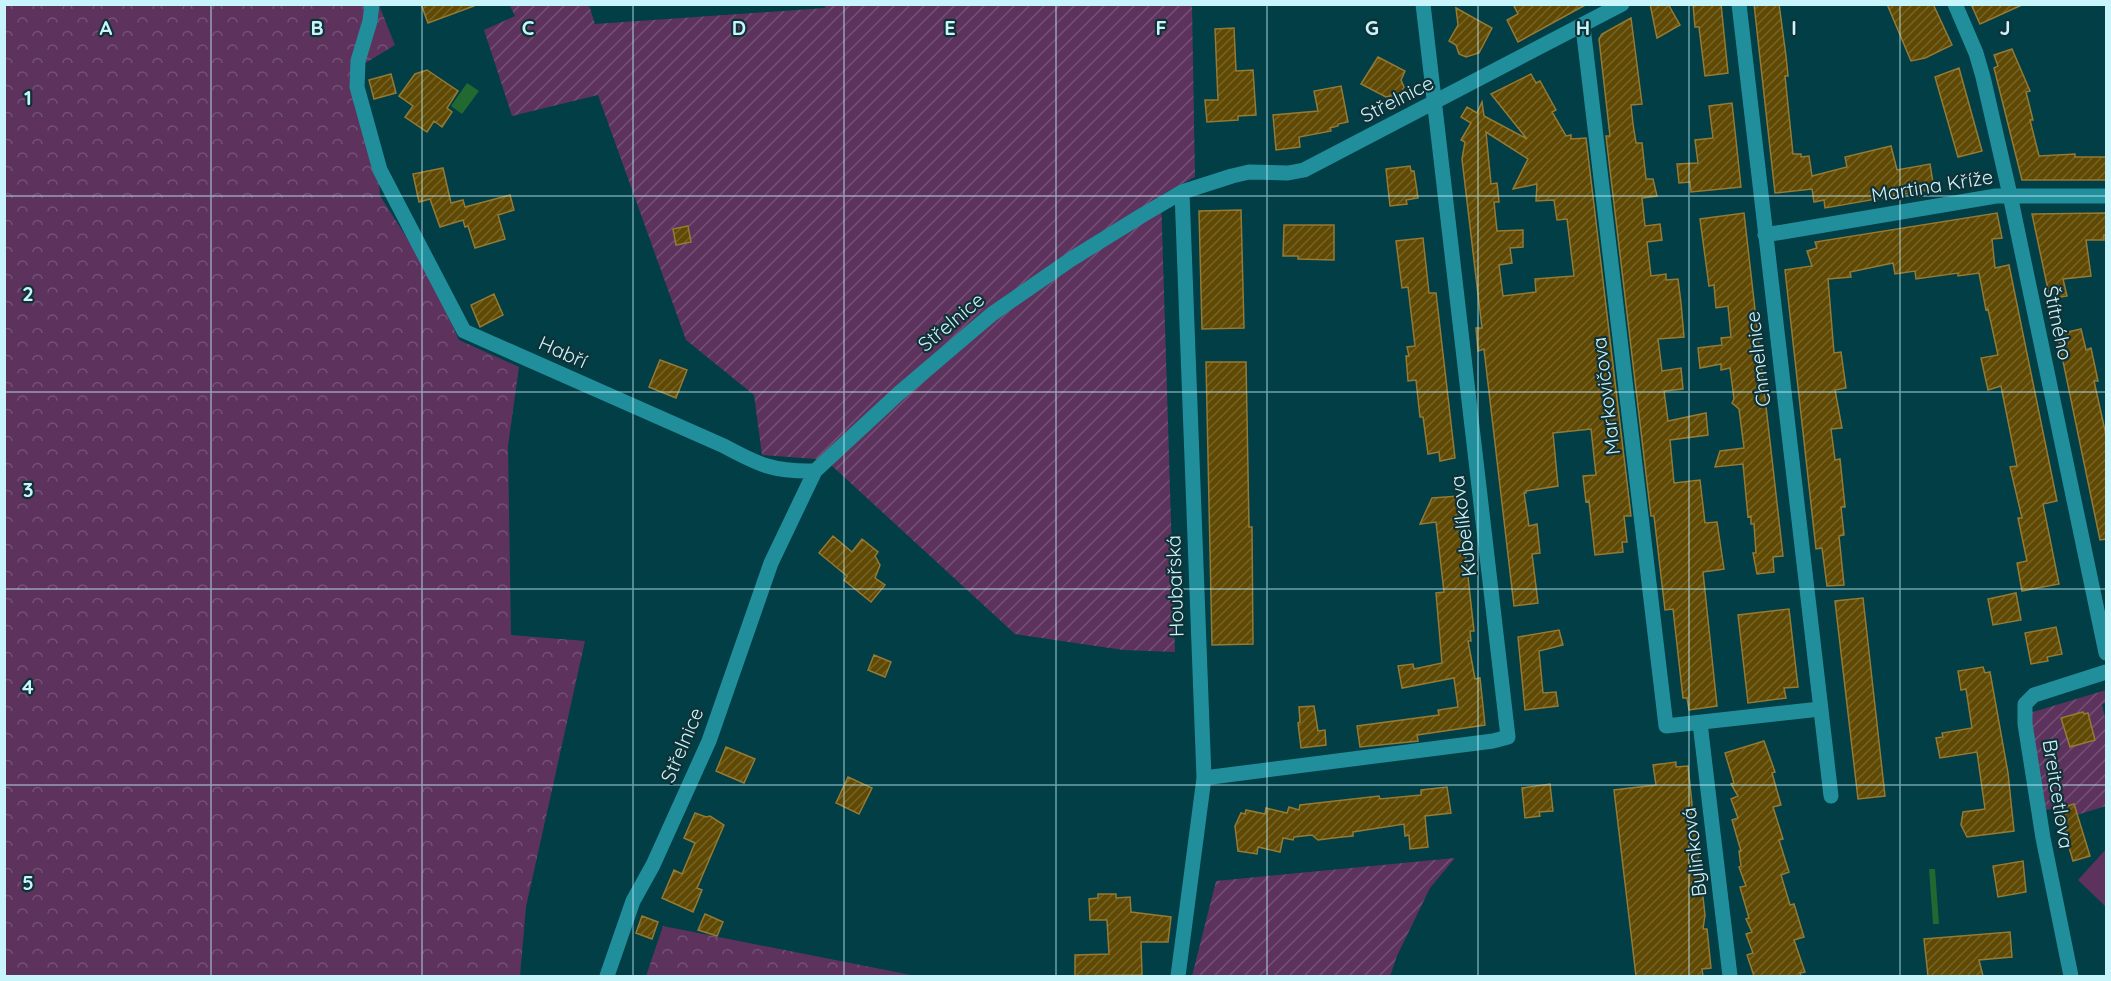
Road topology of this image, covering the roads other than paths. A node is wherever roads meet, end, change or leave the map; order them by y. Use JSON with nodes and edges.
{"nodes":[{"id":1,"x":372,"y":4,"type":"edge"},
{"id":2,"x":1423,"y":4,"type":"edge"},
{"id":3,"x":1622,"y":4,"type":"edge"},
{"id":4,"x":1739,"y":4,"type":"edge"},
{"id":5,"x":1955,"y":4,"type":"edge"},
{"id":6,"x":1583,"y":27,"type":"junction"},
{"id":7,"x":1436,"y":103,"type":"junction"},
{"id":8,"x":1182,"y":192,"type":"junction"},
{"id":9,"x":2010,"y":195,"type":"junction"},
{"id":10,"x":2106,"y":196,"type":"edge"},
{"id":11,"x":1765,"y":235,"type":"junction"},
{"id":12,"x":814,"y":471,"type":"junction"},
{"id":13,"x":2106,"y":653,"type":"edge"},
{"id":14,"x":2106,"y":672,"type":"edge"},
{"id":15,"x":1820,"y":710,"type":"junction"},
{"id":16,"x":1700,"y":723,"type":"junction"},
{"id":17,"x":1204,"y":778,"type":"junction"},
{"id":18,"x":1831,"y":796,"type":"dead end"},
{"id":19,"x":607,"y":976,"type":"edge"},
{"id":20,"x":1178,"y":976,"type":"edge"},
{"id":21,"x":1730,"y":976,"type":"edge"},
{"id":22,"x":2071,"y":976,"type":"edge"}],
"edges":[{"from":1,"to":12,"type":"street","name":"Habří"},
{"from":2,"to":7,"type":"street","name":"Kubelíkova"},
{"from":3,"to":6,"type":"street","name":"Střelnice"},
{"from":4,"to":11,"type":"street","name":"Chmelnice"},
{"from":5,"to":9,"type":"street","name":"Štítného"},
{"from":6,"to":7,"type":"street","name":"Střelnice"},
{"from":6,"to":16,"type":"street","name":"Markovičova"},
{"from":7,"to":8,"type":"street","name":"Střelnice"},
{"from":7,"to":17,"type":"street","name":"Kubelíkova"},
{"from":8,"to":12,"type":"street","name":"Střelnice"},
{"from":8,"to":17,"type":"street","name":"Houbařská"},
{"from":9,"to":10,"type":"street","name":"Martina Kříže"},
{"from":9,"to":11,"type":"street","name":"Martina Kříže"},
{"from":9,"to":13,"type":"street","name":"Štítného"},
{"from":11,"to":15,"type":"street","name":"Chmelnice"},
{"from":12,"to":19,"type":"street","name":"Střelnice"},
{"from":14,"to":22,"type":"street","name":"Breitcetlova"},
{"from":15,"to":16,"type":"street"},
{"from":15,"to":18,"type":"street","name":"Chmelnice"},
{"from":16,"to":21,"type":"street","name":"Bylinková"},
{"from":17,"to":20,"type":"street","name":"Houbařská"}]}
